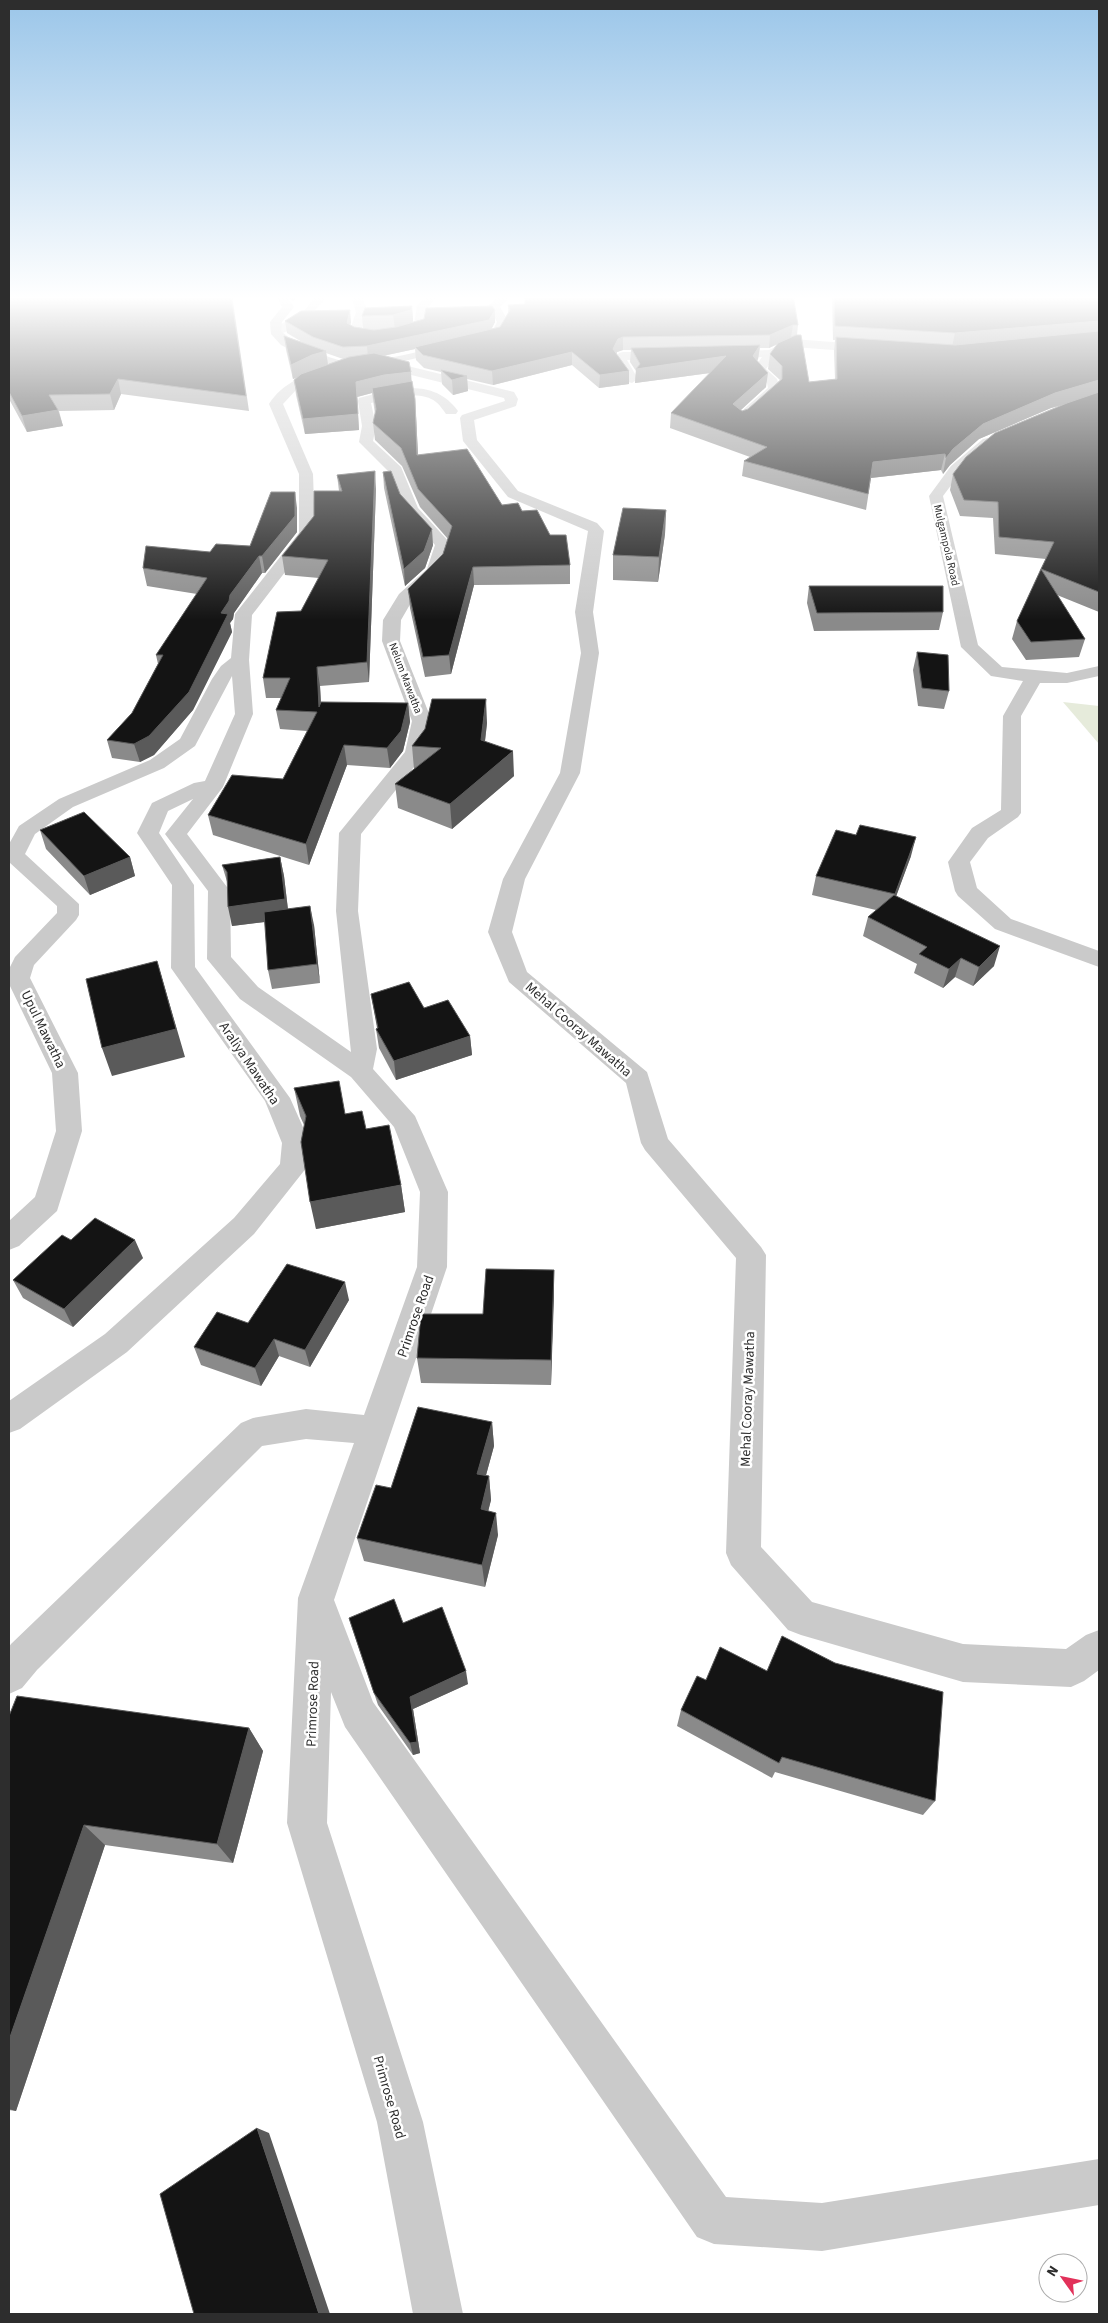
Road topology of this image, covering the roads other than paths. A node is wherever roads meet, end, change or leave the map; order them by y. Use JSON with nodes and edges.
{"nodes":[{"id":1,"x":276,"y":403,"type":"edge"},
{"id":2,"x":364,"y":403,"type":"edge"},
{"id":3,"x":445,"y":403,"type":"edge"},
{"id":4,"x":507,"y":403,"type":"edge"},
{"id":5,"x":758,"y":403,"type":"edge"},
{"id":6,"x":451,"y":411,"type":"dead end"},
{"id":7,"x":740,"y":420,"type":"edge"},
{"id":8,"x":1003,"y":436,"type":"edge"},
{"id":9,"x":240,"y":660,"type":"junction"},
{"id":10,"x":1099,"y":671,"type":"edge"},
{"id":11,"x":1034,"y":677,"type":"junction"},
{"id":12,"x":213,"y":786,"type":"junction"},
{"id":13,"x":1099,"y":959,"type":"edge"},
{"id":14,"x":360,"y":1071,"type":"junction"},
{"id":15,"x":9,"y":1238,"type":"edge"},
{"id":16,"x":9,"y":1419,"type":"edge"},
{"id":17,"x":375,"y":1431,"type":"junction"},
{"id":18,"x":316,"y":1598,"type":"junction"},
{"id":19,"x":1099,"y":1648,"type":"edge"},
{"id":20,"x":9,"y":1675,"type":"edge"},
{"id":21,"x":1099,"y":2182,"type":"edge"},
{"id":22,"x":438,"y":2314,"type":"edge"}],
"edges":[{"from":1,"to":9,"type":"street","name":"Primrose Road"},
{"from":2,"to":14,"type":"street","name":"Nelum Mawatha"},
{"from":3,"to":6,"type":"street","name":"Nelum Mawatha"},
{"from":4,"to":19,"type":"street","name":"Mehal Cooray Mawatha"},
{"from":5,"to":7,"type":"street"},
{"from":8,"to":11,"type":"street","name":"Mulgampola Road"},
{"from":9,"to":12,"type":"street","name":"Primrose Road"},
{"from":9,"to":15,"type":"street","name":"Upul Mawatha"},
{"from":10,"to":11,"type":"street","name":"Mulgampola Road"},
{"from":11,"to":13,"type":"street"},
{"from":12,"to":14,"type":"street","name":"Primrose Road"},
{"from":12,"to":16,"type":"street","name":"Araliya Mawatha"},
{"from":14,"to":17,"type":"street","name":"Primrose Road"},
{"from":17,"to":18,"type":"street","name":"Primrose Road"},
{"from":17,"to":20,"type":"street"},
{"from":18,"to":21,"type":"street"},
{"from":18,"to":22,"type":"street","name":"Primrose Road"}]}
